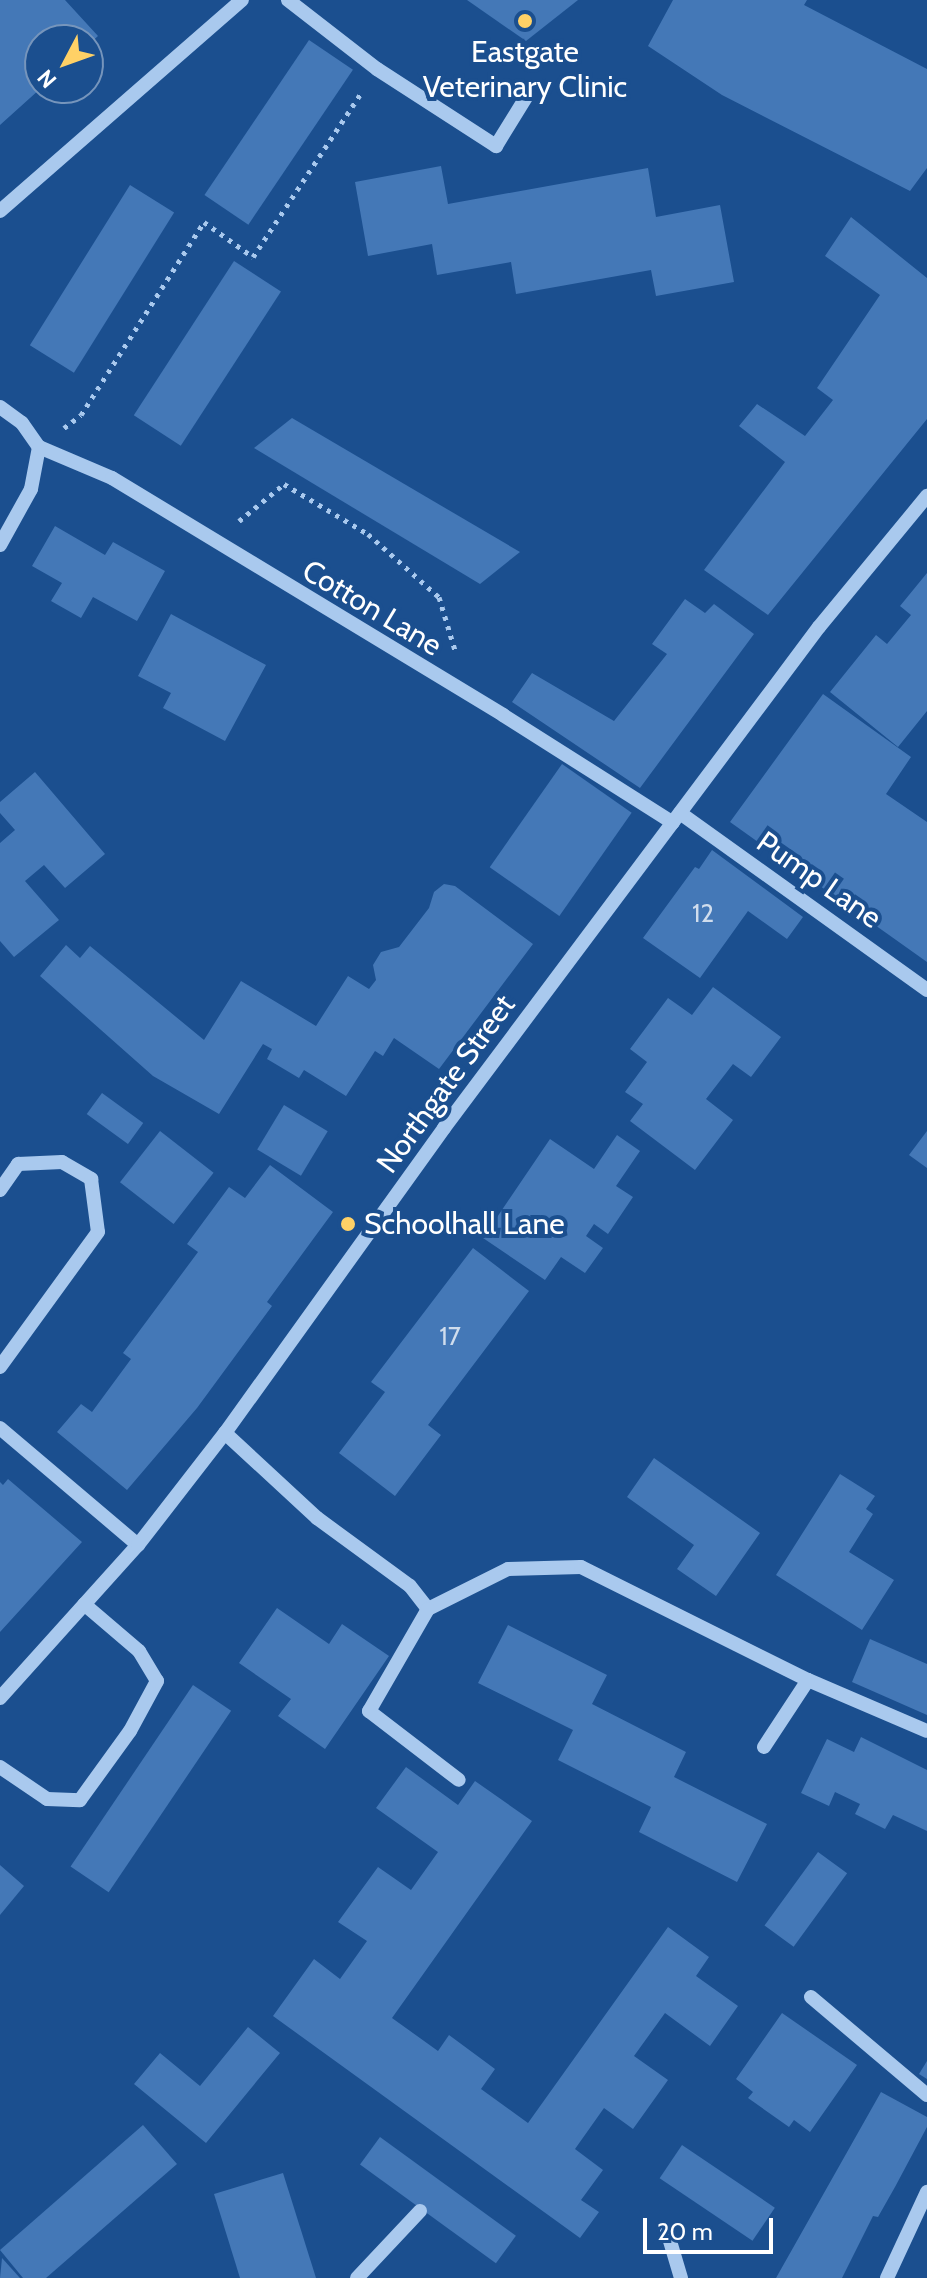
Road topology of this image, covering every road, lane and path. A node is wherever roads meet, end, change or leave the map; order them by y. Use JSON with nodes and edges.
{"nodes":[{"id":1,"x":242,"y":0,"type":"edge"},
{"id":2,"x":288,"y":0,"type":"edge"},
{"id":3,"x":377,"y":69,"type":"junction"},
{"id":4,"x":528,"y":94,"type":"dead end"},
{"id":5,"x":0,"y":211,"type":"edge"},
{"id":6,"x":0,"y":407,"type":"edge"},
{"id":7,"x":81,"y":415,"type":"dead end"},
{"id":8,"x":39,"y":447,"type":"junction"},
{"id":9,"x":927,"y":496,"type":"edge"},
{"id":10,"x":213,"y":541,"type":"junction"},
{"id":11,"x":0,"y":545,"type":"edge"},
{"id":12,"x":469,"y":697,"type":"junction"},
{"id":13,"x":676,"y":818,"type":"junction"},
{"id":14,"x":927,"y":990,"type":"edge"},
{"id":15,"x":0,"y":1190,"type":"edge"},
{"id":16,"x":0,"y":1367,"type":"edge"},
{"id":17,"x":0,"y":1428,"type":"edge"},
{"id":18,"x":225,"y":1433,"type":"junction"},
{"id":19,"x":138,"y":1545,"type":"junction"},
{"id":20,"x":84,"y":1604,"type":"junction"},
{"id":21,"x":428,"y":1609,"type":"junction"},
{"id":22,"x":808,"y":1680,"type":"junction"},
{"id":23,"x":0,"y":1698,"type":"edge"},
{"id":24,"x":927,"y":1731,"type":"edge"},
{"id":25,"x":764,"y":1747,"type":"dead end"},
{"id":26,"x":0,"y":1767,"type":"edge"},
{"id":27,"x":459,"y":1780,"type":"dead end"},
{"id":28,"x":811,"y":1997,"type":"dead end"},
{"id":29,"x":927,"y":2095,"type":"edge"},
{"id":30,"x":927,"y":2192,"type":"edge"},
{"id":31,"x":420,"y":2211,"type":"dead end"},
{"id":32,"x":667,"y":2231,"type":"dead end"},
{"id":33,"x":357,"y":2278,"type":"edge"},
{"id":34,"x":681,"y":2278,"type":"edge"},
{"id":35,"x":887,"y":2278,"type":"edge"}],
"edges":[{"from":1,"to":5,"type":"street"},
{"from":2,"to":3,"type":"street"},
{"from":3,"to":4,"type":"street"},
{"from":3,"to":7,"type":"path"},
{"from":6,"to":8,"type":"street","name":"Cotton Lane"},
{"from":8,"to":10,"type":"street","name":"Cotton Lane"},
{"from":8,"to":11,"type":"street"},
{"from":9,"to":13,"type":"street","name":"Northgate Street"},
{"from":10,"to":12,"type":"street","name":"Cotton Lane"},
{"from":10,"to":12,"type":"path"},
{"from":12,"to":13,"type":"street","name":"Cotton Lane"},
{"from":13,"to":14,"type":"street","name":"Pump Lane"},
{"from":13,"to":18,"type":"street","name":"Northgate Street"},
{"from":15,"to":16,"type":"street"},
{"from":17,"to":19,"type":"street"},
{"from":18,"to":19,"type":"street","name":"Northgate Street"},
{"from":18,"to":21,"type":"street"},
{"from":19,"to":20,"type":"street","name":"Northgate Street"},
{"from":20,"to":23,"type":"street","name":"Northgate Street"},
{"from":20,"to":26,"type":"street"},
{"from":21,"to":22,"type":"street"},
{"from":21,"to":27,"type":"street"},
{"from":22,"to":24,"type":"street"},
{"from":22,"to":25,"type":"street"},
{"from":28,"to":29,"type":"street"},
{"from":30,"to":35,"type":"street"},
{"from":31,"to":33,"type":"street"},
{"from":32,"to":34,"type":"street"}]}
